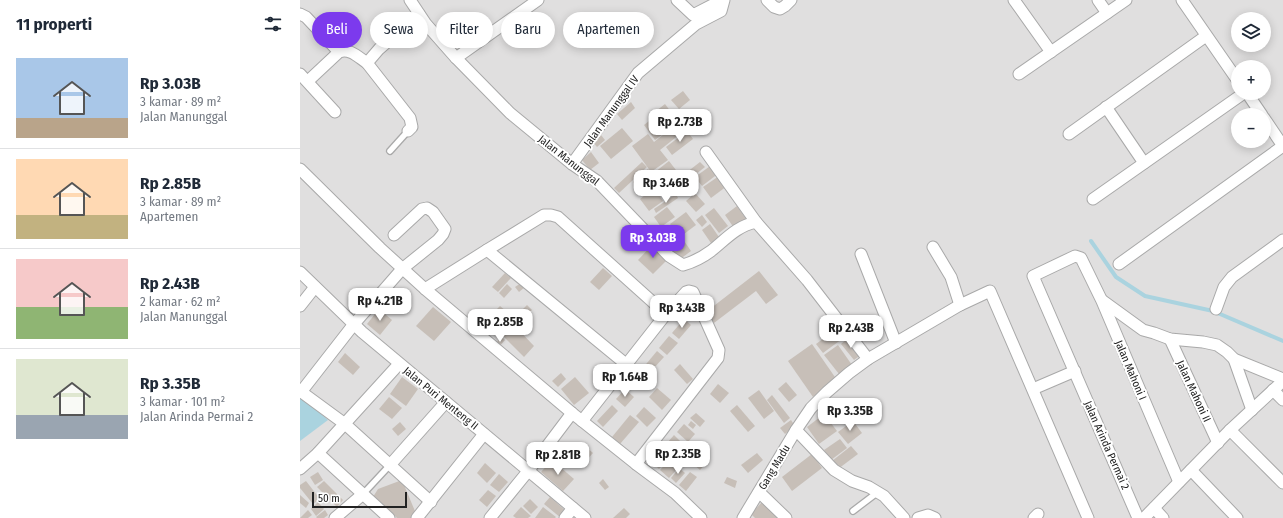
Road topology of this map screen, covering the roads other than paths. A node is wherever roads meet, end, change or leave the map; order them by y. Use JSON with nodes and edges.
{"nodes":[{"id":1,"x":410,"y":0,"type":"edge"},
{"id":2,"x":538,"y":0,"type":"edge"},
{"id":3,"x":677,"y":0,"type":"edge"},
{"id":4,"x":723,"y":0,"type":"edge"},
{"id":5,"x":767,"y":0,"type":"edge"},
{"id":6,"x":791,"y":0,"type":"edge"},
{"id":7,"x":1014,"y":0,"type":"edge"},
{"id":8,"x":1098,"y":0,"type":"edge"},
{"id":9,"x":1126,"y":0,"type":"edge"},
{"id":10,"x":1182,"y":0,"type":"edge"},
{"id":11,"x":418,"y":12,"type":"edge"},
{"id":12,"x":1107,"y":13,"type":"junction"},
{"id":13,"x":300,"y":14,"type":"edge"},
{"id":14,"x":428,"y":25,"type":"edge"},
{"id":15,"x":1206,"y":36,"type":"junction"},
{"id":16,"x":380,"y":48,"type":"edge"},
{"id":17,"x":339,"y":52,"type":"junction"},
{"id":18,"x":1051,"y":52,"type":"junction"},
{"id":19,"x":456,"y":58,"type":"junction"},
{"id":20,"x":367,"y":63,"type":"junction"},
{"id":21,"x":1231,"y":71,"type":"edge"},
{"id":22,"x":1020,"y":74,"type":"dead end"},
{"id":23,"x":304,"y":78,"type":"edge"},
{"id":24,"x":1235,"y":100,"type":"edge"},
{"id":25,"x":1250,"y":100,"type":"edge"},
{"id":26,"x":1106,"y":107,"type":"junction"},
{"id":27,"x":1257,"y":108,"type":"edge"},
{"id":28,"x":335,"y":112,"type":"dead end"},
{"id":29,"x":1271,"y":128,"type":"edge"},
{"id":30,"x":408,"y":131,"type":"joint"},
{"id":31,"x":1069,"y":134,"type":"dead end"},
{"id":32,"x":1283,"y":146,"type":"edge"},
{"id":33,"x":390,"y":151,"type":"dead end"},
{"id":34,"x":706,"y":152,"type":"dead end"},
{"id":35,"x":572,"y":164,"type":"junction"},
{"id":36,"x":1144,"y":164,"type":"junction"},
{"id":37,"x":300,"y":169,"type":"edge"},
{"id":38,"x":1093,"y":199,"type":"dead end"},
{"id":39,"x":756,"y":222,"type":"junction"},
{"id":40,"x":394,"y":235,"type":"dead end"},
{"id":41,"x":1283,"y":240,"type":"edge"},
{"id":42,"x":933,"y":247,"type":"dead end"},
{"id":43,"x":486,"y":250,"type":"junction"},
{"id":44,"x":861,"y":254,"type":"dead end"},
{"id":45,"x":1081,"y":258,"type":"joint"},
{"id":46,"x":1119,"y":264,"type":"dead end"},
{"id":47,"x":402,"y":269,"type":"junction"},
{"id":48,"x":300,"y":272,"type":"edge"},
{"id":49,"x":315,"y":287,"type":"junction"},
{"id":50,"x":425,"y":289,"type":"junction"},
{"id":51,"x":1102,"y":301,"type":"junction"},
{"id":52,"x":300,"y":306,"type":"edge"},
{"id":53,"x":960,"y":306,"type":"junction"},
{"id":54,"x":1216,"y":309,"type":"dead end"},
{"id":55,"x":666,"y":314,"type":"junction"},
{"id":56,"x":354,"y":324,"type":"junction"},
{"id":57,"x":1170,"y":339,"type":"junction"},
{"id":58,"x":896,"y":343,"type":"junction"},
{"id":59,"x":868,"y":360,"type":"junction"},
{"id":60,"x":1234,"y":360,"type":"junction"},
{"id":61,"x":399,"y":364,"type":"junction"},
{"id":62,"x":626,"y":365,"type":"junction"},
{"id":63,"x":1075,"y":371,"type":"junction"},
{"id":64,"x":1283,"y":380,"type":"edge"},
{"id":65,"x":1033,"y":389,"type":"junction"},
{"id":66,"x":1273,"y":390,"type":"junction"},
{"id":67,"x":301,"y":392,"type":"edge"},
{"id":68,"x":1283,"y":400,"type":"edge"},
{"id":69,"x":446,"y":402,"type":"junction"},
{"id":70,"x":1252,"y":410,"type":"junction"},
{"id":71,"x":572,"y":413,"type":"junction"},
{"id":72,"x":582,"y":422,"type":"junction"},
{"id":73,"x":345,"y":424,"type":"junction"},
{"id":74,"x":796,"y":430,"type":"junction"},
{"id":75,"x":1230,"y":430,"type":"junction"},
{"id":76,"x":484,"y":434,"type":"junction"},
{"id":77,"x":1218,"y":443,"type":"junction"},
{"id":78,"x":318,"y":453,"type":"junction"},
{"id":79,"x":636,"y":464,"type":"junction"},
{"id":80,"x":390,"y":465,"type":"junction"},
{"id":81,"x":300,"y":469,"type":"edge"},
{"id":82,"x":529,"y":470,"type":"junction"},
{"id":83,"x":1191,"y":470,"type":"junction"},
{"id":84,"x":1179,"y":482,"type":"junction"},
{"id":85,"x":1283,"y":483,"type":"edge"},
{"id":86,"x":759,"y":492,"type":"junction"},
{"id":87,"x":878,"y":492,"type":"junction"},
{"id":88,"x":362,"y":494,"type":"junction"},
{"id":89,"x":431,"y":502,"type":"junction"},
{"id":90,"x":573,"y":508,"type":"junction"},
{"id":91,"x":1154,"y":508,"type":"junction"},
{"id":92,"x":853,"y":511,"type":"dead end"},
{"id":93,"x":335,"y":518,"type":"edge"},
{"id":94,"x":389,"y":518,"type":"edge"},
{"id":95,"x":417,"y":518,"type":"edge"},
{"id":96,"x":490,"y":518,"type":"edge"},
{"id":97,"x":565,"y":518,"type":"edge"},
{"id":98,"x":585,"y":518,"type":"edge"},
{"id":99,"x":701,"y":518,"type":"edge"},
{"id":100,"x":744,"y":518,"type":"edge"},
{"id":101,"x":786,"y":518,"type":"edge"},
{"id":102,"x":904,"y":518,"type":"edge"},
{"id":103,"x":918,"y":518,"type":"edge"},
{"id":104,"x":935,"y":518,"type":"edge"},
{"id":105,"x":1088,"y":518,"type":"edge"},
{"id":106,"x":1138,"y":518,"type":"edge"},
{"id":107,"x":1144,"y":518,"type":"edge"},
{"id":108,"x":1163,"y":518,"type":"edge"},
{"id":109,"x":1237,"y":518,"type":"edge"}],
"edges":[{"from":1,"to":11,"type":"street","name":"Jalan Manunggal"},
{"from":2,"to":19,"type":"street"},
{"from":3,"to":4,"type":"street","name":"Jalan Manunggal IV"},
{"from":4,"to":35,"type":"street","name":"Jalan Manunggal IV"},
{"from":5,"to":6,"type":"street"},
{"from":7,"to":18,"type":"street"},
{"from":8,"to":12,"type":"street"},
{"from":9,"to":12,"type":"street"},
{"from":10,"to":15,"type":"street"},
{"from":12,"to":18,"type":"street"},
{"from":13,"to":17,"type":"street"},
{"from":14,"to":19,"type":"street","name":"Jalan Manunggal"},
{"from":15,"to":21,"type":"street"},
{"from":15,"to":26,"type":"street"},
{"from":16,"to":20,"type":"street"},
{"from":17,"to":20,"type":"street"},
{"from":17,"to":23,"type":"street"},
{"from":18,"to":22,"type":"street"},
{"from":19,"to":35,"type":"street","name":"Jalan Manunggal"},
{"from":20,"to":30,"type":"street"},
{"from":23,"to":28,"type":"street"},
{"from":24,"to":36,"type":"street"},
{"from":25,"to":27,"type":"street"},
{"from":26,"to":31,"type":"street"},
{"from":26,"to":36,"type":"street"},
{"from":29,"to":32,"type":"street"},
{"from":30,"to":33,"type":"lane"},
{"from":32,"to":46,"type":"street"},
{"from":34,"to":39,"type":"street"},
{"from":35,"to":39,"type":"street","name":"Jalan Manunggal"},
{"from":36,"to":38,"type":"street"},
{"from":37,"to":47,"type":"street"},
{"from":39,"to":59,"type":"street"},
{"from":40,"to":47,"type":"street"},
{"from":41,"to":54,"type":"street"},
{"from":42,"to":53,"type":"street"},
{"from":43,"to":50,"type":"street"},
{"from":43,"to":55,"type":"street"},
{"from":43,"to":62,"type":"street"},
{"from":44,"to":58,"type":"street"},
{"from":45,"to":51,"type":"street","name":"Jalan Mahoni I"},
{"from":45,"to":63,"type":"street","name":"Jalan Arinda Permai 2"},
{"from":47,"to":50,"type":"street"},
{"from":47,"to":56,"type":"street"},
{"from":48,"to":49,"type":"street","name":"Jalan Puri Menteng II"},
{"from":49,"to":52,"type":"street"},
{"from":49,"to":56,"type":"street","name":"Jalan Puri Menteng II"},
{"from":50,"to":71,"type":"street"},
{"from":51,"to":57,"type":"street"},
{"from":51,"to":84,"type":"street","name":"Jalan Mahoni I"},
{"from":53,"to":58,"type":"street","name":"Gang Madu"},
{"from":53,"to":65,"type":"street","name":"Gang Madu"},
{"from":55,"to":62,"type":"street"},
{"from":55,"to":79,"type":"street"},
{"from":56,"to":61,"type":"street","name":"Jalan Puri Menteng II"},
{"from":56,"to":67,"type":"street"},
{"from":57,"to":60,"type":"street"},
{"from":57,"to":77,"type":"street","name":"Jalan Mahoni II"},
{"from":58,"to":59,"type":"street","name":"Gang Madu"},
{"from":59,"to":74,"type":"street","name":"Gang Madu"},
{"from":60,"to":64,"type":"street"},
{"from":60,"to":70,"type":"street"},
{"from":61,"to":69,"type":"street","name":"Jalan Puri Menteng II"},
{"from":61,"to":73,"type":"street"},
{"from":62,"to":72,"type":"street"},
{"from":63,"to":65,"type":"street"},
{"from":63,"to":106,"type":"street","name":"Jalan Arinda Permai 2"},
{"from":64,"to":66,"type":"street"},
{"from":65,"to":105,"type":"street"},
{"from":66,"to":68,"type":"street"},
{"from":66,"to":70,"type":"street"},
{"from":67,"to":73,"type":"street"},
{"from":69,"to":76,"type":"street","name":"Jalan Puri Menteng II"},
{"from":69,"to":80,"type":"street"},
{"from":70,"to":75,"type":"street"},
{"from":71,"to":72,"type":"street"},
{"from":71,"to":82,"type":"street"},
{"from":72,"to":79,"type":"street"},
{"from":73,"to":78,"type":"street"},
{"from":73,"to":80,"type":"street"},
{"from":74,"to":86,"type":"street","name":"Gang Madu"},
{"from":74,"to":87,"type":"street"},
{"from":75,"to":77,"type":"street"},
{"from":75,"to":85,"type":"street"},
{"from":76,"to":82,"type":"street","name":"Jalan Puri Menteng II"},
{"from":76,"to":89,"type":"street"},
{"from":77,"to":83,"type":"street"},
{"from":78,"to":81,"type":"street"},
{"from":78,"to":88,"type":"street"},
{"from":79,"to":99,"type":"street"},
{"from":80,"to":88,"type":"lane"},
{"from":80,"to":89,"type":"street"},
{"from":82,"to":90,"type":"street","name":"Jalan Puri Menteng II"},
{"from":82,"to":96,"type":"street"},
{"from":83,"to":84,"type":"street"},
{"from":83,"to":109,"type":"street"},
{"from":84,"to":91,"type":"street"},
{"from":86,"to":100,"type":"street","name":"Gang Madu"},
{"from":86,"to":101,"type":"street"},
{"from":87,"to":92,"type":"lane"},
{"from":87,"to":102,"type":"street"},
{"from":88,"to":93,"type":"street"},
{"from":88,"to":94,"type":"street"},
{"from":89,"to":95,"type":"street"},
{"from":90,"to":97,"type":"street"},
{"from":90,"to":98,"type":"street","name":"Jalan Puri Menteng II"},
{"from":91,"to":107,"type":"street"},
{"from":91,"to":108,"type":"street"},
{"from":103,"to":104,"type":"street"}]}
